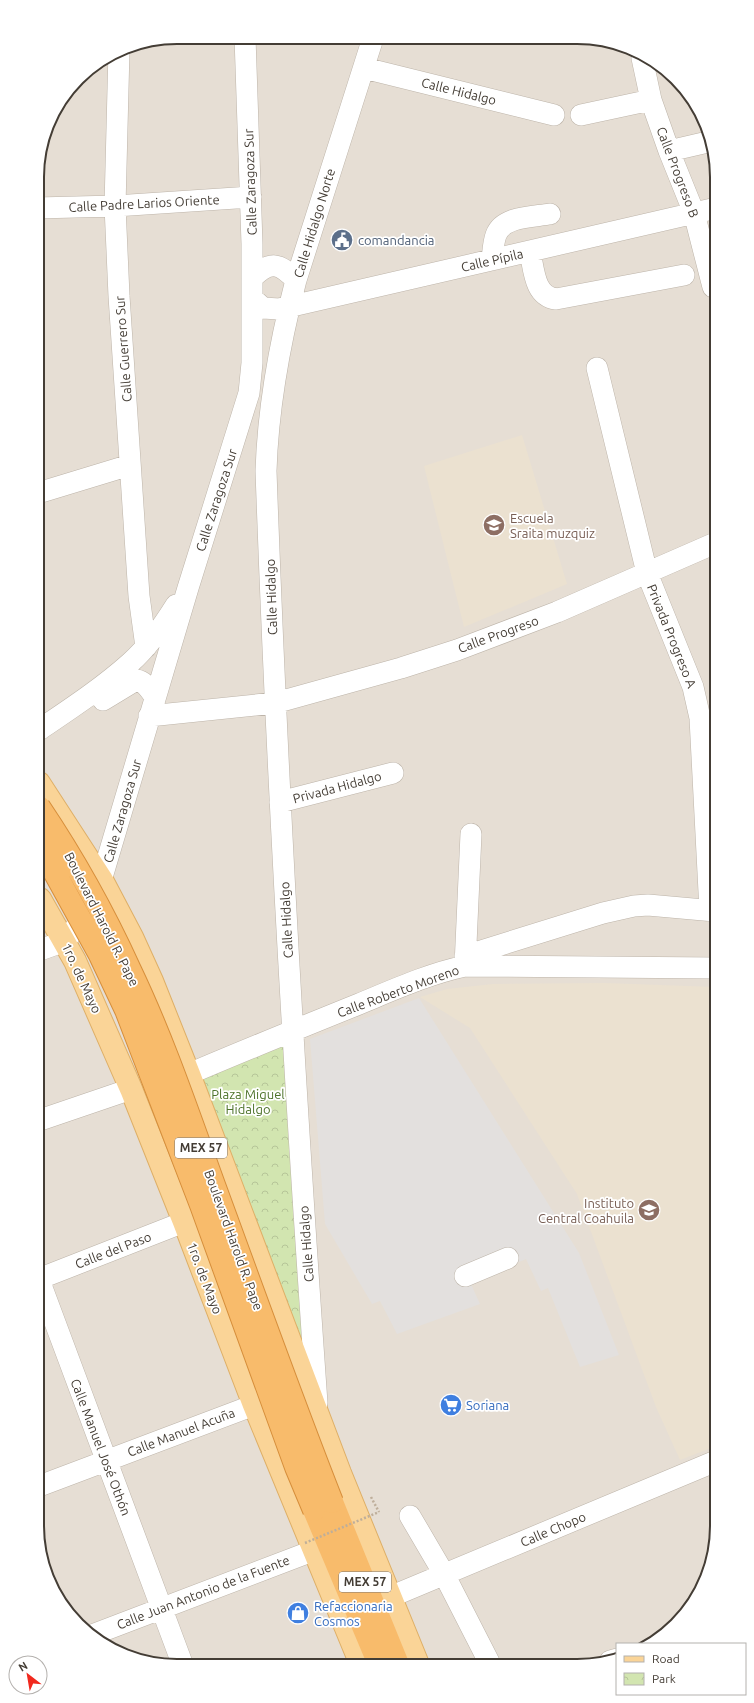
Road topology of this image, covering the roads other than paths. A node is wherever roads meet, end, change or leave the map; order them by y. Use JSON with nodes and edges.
{"nodes":[{"id":1,"x":245,"y":44,"type":"edge"},
{"id":2,"x":371,"y":44,"type":"edge"},
{"id":3,"x":119,"y":58,"type":"edge"},
{"id":4,"x":643,"y":62,"type":"edge"},
{"id":5,"x":364,"y":68,"type":"junction"},
{"id":6,"x":651,"y":100,"type":"junction"},
{"id":7,"x":554,"y":115,"type":"dead end"},
{"id":8,"x":581,"y":115,"type":"dead end"},
{"id":9,"x":705,"y":143,"type":"edge"},
{"id":10,"x":669,"y":151,"type":"junction"},
{"id":11,"x":251,"y":197,"type":"junction"},
{"id":12,"x":115,"y":206,"type":"junction"},
{"id":13,"x":44,"y":208,"type":"edge"},
{"id":14,"x":703,"y":211,"type":"edge"},
{"id":15,"x":550,"y":214,"type":"dead end"},
{"id":16,"x":530,"y":252,"type":"junction"},
{"id":17,"x":492,"y":260,"type":"junction"},
{"id":18,"x":710,"y":264,"type":"edge"},
{"id":19,"x":684,"y":275,"type":"dead end"},
{"id":20,"x":252,"y":278,"type":"junction"},
{"id":21,"x":296,"y":280,"type":"junction"},
{"id":22,"x":252,"y":298,"type":"junction"},
{"id":23,"x":290,"y":306,"type":"junction"},
{"id":24,"x":597,"y":368,"type":"dead end"},
{"id":25,"x":270,"y":411,"type":"joint"},
{"id":26,"x":130,"y":465,"type":"junction"},
{"id":27,"x":44,"y":491,"type":"edge"},
{"id":28,"x":710,"y":546,"type":"edge"},
{"id":29,"x":648,"y":573,"type":"junction"},
{"id":30,"x":188,"y":588,"type":"junction"},
{"id":31,"x":146,"y":647,"type":"junction"},
{"id":32,"x":275,"y":703,"type":"junction"},
{"id":33,"x":152,"y":706,"type":"junction"},
{"id":34,"x":44,"y":727,"type":"edge"},
{"id":35,"x":44,"y":743,"type":"edge"},
{"id":36,"x":393,"y":773,"type":"dead end"},
{"id":37,"x":44,"y":791,"type":"edge"},
{"id":38,"x":280,"y":802,"type":"junction"},
{"id":39,"x":44,"y":814,"type":"edge"},
{"id":40,"x":471,"y":834,"type":"dead end"},
{"id":41,"x":74,"y":838,"type":"junction"},
{"id":42,"x":44,"y":853,"type":"edge"},
{"id":43,"x":44,"y":874,"type":"edge"},
{"id":44,"x":710,"y":879,"type":"edge"},
{"id":45,"x":102,"y":880,"type":"junction"},
{"id":46,"x":44,"y":906,"type":"edge"},
{"id":47,"x":710,"y":911,"type":"edge"},
{"id":48,"x":64,"y":941,"type":"junction"},
{"id":49,"x":44,"y":948,"type":"edge"},
{"id":50,"x":465,"y":961,"type":"junction"},
{"id":51,"x":710,"y":968,"type":"edge"},
{"id":52,"x":292,"y":1031,"type":"junction"},
{"id":53,"x":189,"y":1074,"type":"junction"},
{"id":54,"x":131,"y":1089,"type":"junction"},
{"id":55,"x":44,"y":1119,"type":"edge"},
{"id":56,"x":184,"y":1222,"type":"junction"},
{"id":57,"x":508,"y":1258,"type":"dead end"},
{"id":58,"x":465,"y":1276,"type":"dead end"},
{"id":59,"x":44,"y":1277,"type":"edge"},
{"id":60,"x":44,"y":1294,"type":"edge"},
{"id":61,"x":254,"y":1405,"type":"junction"},
{"id":62,"x":320,"y":1419,"type":"junction"},
{"id":63,"x":106,"y":1461,"type":"junction"},
{"id":64,"x":710,"y":1469,"type":"edge"},
{"id":65,"x":44,"y":1484,"type":"edge"},
{"id":66,"x":323,"y":1506,"type":"junction"},
{"id":67,"x":410,"y":1516,"type":"dead end"},
{"id":68,"x":310,"y":1547,"type":"junction"},
{"id":69,"x":444,"y":1574,"type":"junction"},
{"id":70,"x":390,"y":1596,"type":"junction"},
{"id":71,"x":162,"y":1608,"type":"junction"},
{"id":72,"x":98,"y":1633,"type":"edge"},
{"id":73,"x":181,"y":1659,"type":"edge"},
{"id":74,"x":359,"y":1659,"type":"edge"},
{"id":75,"x":377,"y":1659,"type":"edge"},
{"id":76,"x":397,"y":1659,"type":"edge"},
{"id":77,"x":416,"y":1659,"type":"edge"},
{"id":78,"x":487,"y":1659,"type":"edge"}],
"edges":[{"from":1,"to":11,"type":"street","name":"Calle Zaragoza Sur"},
{"from":2,"to":5,"type":"street","name":"Calle Hidalgo Norte"},
{"from":3,"to":12,"type":"street","name":"Calle Guerrero Sur"},
{"from":4,"to":6,"type":"street","name":"Calle Progreso B"},
{"from":5,"to":7,"type":"street","name":"Calle Hidalgo"},
{"from":5,"to":21,"type":"street","name":"Calle Hidalgo Norte"},
{"from":6,"to":8,"type":"street"},
{"from":6,"to":10,"type":"street","name":"Calle Progreso B"},
{"from":9,"to":10,"type":"street"},
{"from":10,"to":14,"type":"street","name":"Calle Progreso B"},
{"from":11,"to":12,"type":"street","name":"Calle Padre Larios Oriente"},
{"from":11,"to":20,"type":"street","name":"Calle Zaragoza Sur"},
{"from":12,"to":13,"type":"street","name":"Calle Padre Larios Oriente"},
{"from":12,"to":26,"type":"street","name":"Calle Guerrero Sur"},
{"from":14,"to":16,"type":"street","name":"Calle Pípila"},
{"from":14,"to":18,"type":"street","name":"Calle Progreso B"},
{"from":15,"to":17,"type":"street"},
{"from":16,"to":17,"type":"street","name":"Calle Pípila"},
{"from":16,"to":19,"type":"street"},
{"from":17,"to":23,"type":"street","name":"Calle Pípila"},
{"from":20,"to":21,"type":"street"},
{"from":20,"to":22,"type":"street","name":"Calle Zaragoza Sur"},
{"from":21,"to":23,"type":"street","name":"Calle Hidalgo Norte"},
{"from":22,"to":23,"type":"street"},
{"from":22,"to":30,"type":"street","name":"Calle Zaragoza Sur"},
{"from":23,"to":25,"type":"street","name":"Calle Hidalgo Norte"},
{"from":24,"to":29,"type":"street","name":"Privada Progreso A"},
{"from":25,"to":32,"type":"street","name":"Calle Hidalgo"},
{"from":26,"to":27,"type":"street"},
{"from":26,"to":31,"type":"street","name":"Calle Guerrero Sur"},
{"from":28,"to":29,"type":"street","name":"Calle Progreso"},
{"from":29,"to":32,"type":"street","name":"Calle Progreso"},
{"from":29,"to":44,"type":"street","name":"Privada Progreso A"},
{"from":30,"to":31,"type":"street"},
{"from":30,"to":33,"type":"street","name":"Calle Zaragoza Sur"},
{"from":31,"to":34,"type":"street"},
{"from":32,"to":33,"type":"street","name":"Calle Progreso"},
{"from":32,"to":38,"type":"street","name":"Calle Hidalgo"},
{"from":33,"to":35,"type":"street"},
{"from":33,"to":45,"type":"street","name":"Calle Zaragoza Sur"},
{"from":36,"to":38,"type":"street","name":"Privada Hidalgo"},
{"from":37,"to":41,"type":"main road"},
{"from":38,"to":52,"type":"street","name":"Calle Hidalgo"},
{"from":39,"to":66,"type":"highway","name":"Boulevard Harold R. Pape","number":"MEX 57","bridge":true},
{"from":40,"to":50,"type":"street"},
{"from":41,"to":43,"type":"main road"},
{"from":41,"to":45,"type":"main road"},
{"from":42,"to":66,"type":"highway","name":"Boulevard Harold R. Pape","number":"MEX 57","bridge":true},
{"from":45,"to":48,"type":"street","name":"Calle Zaragoza Sur"},
{"from":45,"to":53,"type":"main road"},
{"from":46,"to":48,"type":"main road","name":"1ro. de Mayo"},
{"from":47,"to":50,"type":"street"},
{"from":48,"to":49,"type":"street"},
{"from":48,"to":54,"type":"main road","name":"1ro. de Mayo"},
{"from":50,"to":51,"type":"street","name":"Calle Roberto Moreno"},
{"from":50,"to":52,"type":"street","name":"Calle Roberto Moreno"},
{"from":52,"to":53,"type":"street","name":"Calle Roberto Moreno"},
{"from":52,"to":62,"type":"street","name":"Calle Hidalgo"},
{"from":53,"to":62,"type":"main road"},
{"from":54,"to":55,"type":"street"},
{"from":54,"to":56,"type":"main road","name":"1ro. de Mayo"},
{"from":56,"to":59,"type":"street","name":"Calle del Paso"},
{"from":56,"to":61,"type":"main road","name":"1ro. de Mayo"},
{"from":57,"to":58,"type":"street"},
{"from":60,"to":63,"type":"street","name":"Calle Manuel José Othón"},
{"from":61,"to":63,"type":"street","name":"Calle Manuel Acuña"},
{"from":61,"to":68,"type":"main road","name":"1ro. de Mayo"},
{"from":62,"to":70,"type":"main road"},
{"from":63,"to":65,"type":"street","name":"Calle Manuel Acuña"},
{"from":63,"to":71,"type":"street","name":"Calle Manuel José Othón"},
{"from":64,"to":69,"type":"street","name":"Calle Chopo"},
{"from":66,"to":75,"type":"highway","name":"Boulevard Harold R. Pape","number":"MEX 57"},
{"from":66,"to":76,"type":"highway","name":"Boulevard Harold R. Pape","number":"MEX 57"},
{"from":67,"to":69,"type":"street"},
{"from":68,"to":71,"type":"street","name":"Calle Juan Antonio de la Fuente"},
{"from":68,"to":74,"type":"main road","name":"1ro. de Mayo"},
{"from":69,"to":70,"type":"street","name":"Calle Chopo"},
{"from":69,"to":78,"type":"street"},
{"from":70,"to":77,"type":"main road"},
{"from":71,"to":72,"type":"street","name":"Calle Juan Antonio de la Fuente"},
{"from":71,"to":73,"type":"street","name":"Calle Manuel José Othón"}]}
